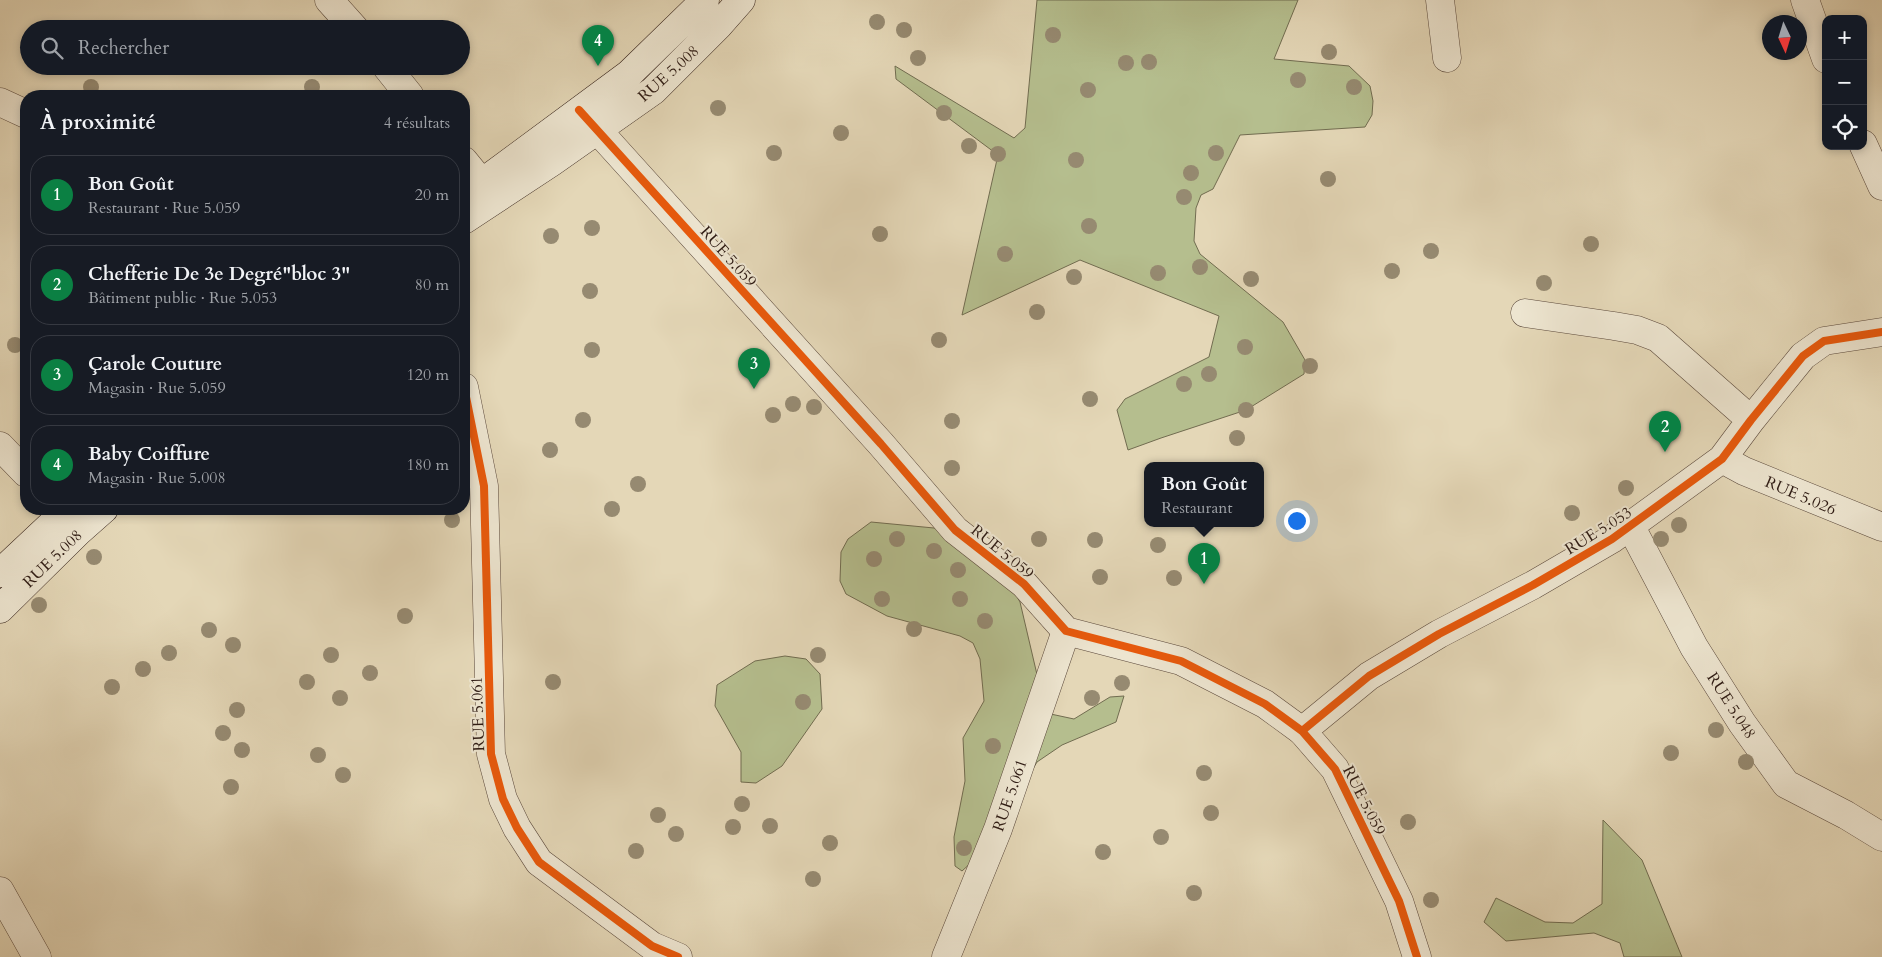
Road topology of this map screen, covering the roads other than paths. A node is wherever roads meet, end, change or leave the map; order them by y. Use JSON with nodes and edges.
{"nodes":[{"id":1,"x":330,"y":0,"type":"edge"},
{"id":2,"x":705,"y":0,"type":"edge"},
{"id":3,"x":741,"y":0,"type":"edge"},
{"id":4,"x":1440,"y":0,"type":"edge"},
{"id":5,"x":1805,"y":0,"type":"edge"},
{"id":6,"x":347,"y":20,"type":"edge"},
{"id":7,"x":1822,"y":48,"type":"edge"},
{"id":8,"x":1447,"y":58,"type":"dead end"},
{"id":9,"x":393,"y":75,"type":"edge"},
{"id":10,"x":405,"y":90,"type":"edge"},
{"id":11,"x":0,"y":102,"type":"edge"},
{"id":12,"x":20,"y":111,"type":"edge"},
{"id":13,"x":588,"y":120,"type":"junction"},
{"id":14,"x":1866,"y":150,"type":"edge"},
{"id":15,"x":1882,"y":186,"type":"edge"},
{"id":16,"x":473,"y":189,"type":"edge"},
{"id":17,"x":470,"y":216,"type":"edge"},
{"id":18,"x":1525,"y":313,"type":"dead end"},
{"id":19,"x":1882,"y":332,"type":"edge"},
{"id":20,"x":470,"y":417,"type":"edge"},
{"id":21,"x":1751,"y":420,"type":"junction"},
{"id":22,"x":0,"y":446,"type":"edge"},
{"id":23,"x":1722,"y":459,"type":"junction"},
{"id":24,"x":20,"y":467,"type":"edge"},
{"id":25,"x":58,"y":515,"type":"edge"},
{"id":26,"x":97,"y":515,"type":"edge"},
{"id":27,"x":1631,"y":527,"type":"junction"},
{"id":28,"x":1882,"y":527,"type":"edge"},
{"id":29,"x":0,"y":573,"type":"edge"},
{"id":30,"x":0,"y":609,"type":"edge"},
{"id":31,"x":1066,"y":631,"type":"junction"},
{"id":32,"x":1302,"y":731,"type":"junction"},
{"id":33,"x":1882,"y":837,"type":"edge"},
{"id":34,"x":0,"y":891,"type":"edge"},
{"id":35,"x":37,"y":957,"type":"edge"},
{"id":36,"x":678,"y":957,"type":"edge"},
{"id":37,"x":946,"y":957,"type":"edge"},
{"id":38,"x":1417,"y":957,"type":"edge"}],
"edges":[{"from":1,"to":6,"type":"street"},
{"from":2,"to":13,"type":"street","name":"RUE 5.008"},
{"from":3,"to":13,"type":"street","name":"RUE 5.008"},
{"from":4,"to":8,"type":"street"},
{"from":5,"to":7,"type":"street"},
{"from":9,"to":10,"type":"street"},
{"from":11,"to":12,"type":"street"},
{"from":13,"to":16,"type":"street","name":"RUE 5.008"},
{"from":13,"to":17,"type":"street","name":"RUE 5.008"},
{"from":13,"to":31,"type":"street","name":"RUE 5.059"},
{"from":14,"to":15,"type":"street"},
{"from":18,"to":21,"type":"street"},
{"from":19,"to":21,"type":"street","name":"RUE 5.053"},
{"from":20,"to":36,"type":"street","name":"RUE 5.061"},
{"from":21,"to":23,"type":"street","name":"RUE 5.053"},
{"from":22,"to":24,"type":"street"},
{"from":23,"to":27,"type":"street","name":"RUE 5.053"},
{"from":23,"to":28,"type":"street","name":"RUE 5.026"},
{"from":25,"to":29,"type":"street","name":"RUE 5.008"},
{"from":26,"to":30,"type":"street","name":"RUE 5.008"},
{"from":27,"to":32,"type":"street","name":"RUE 5.053"},
{"from":27,"to":33,"type":"street","name":"RUE 5.048"},
{"from":31,"to":32,"type":"street","name":"RUE 5.059"},
{"from":31,"to":37,"type":"street","name":"RUE 5.061"},
{"from":32,"to":38,"type":"street","name":"RUE 5.059"},
{"from":34,"to":35,"type":"street"}]}
